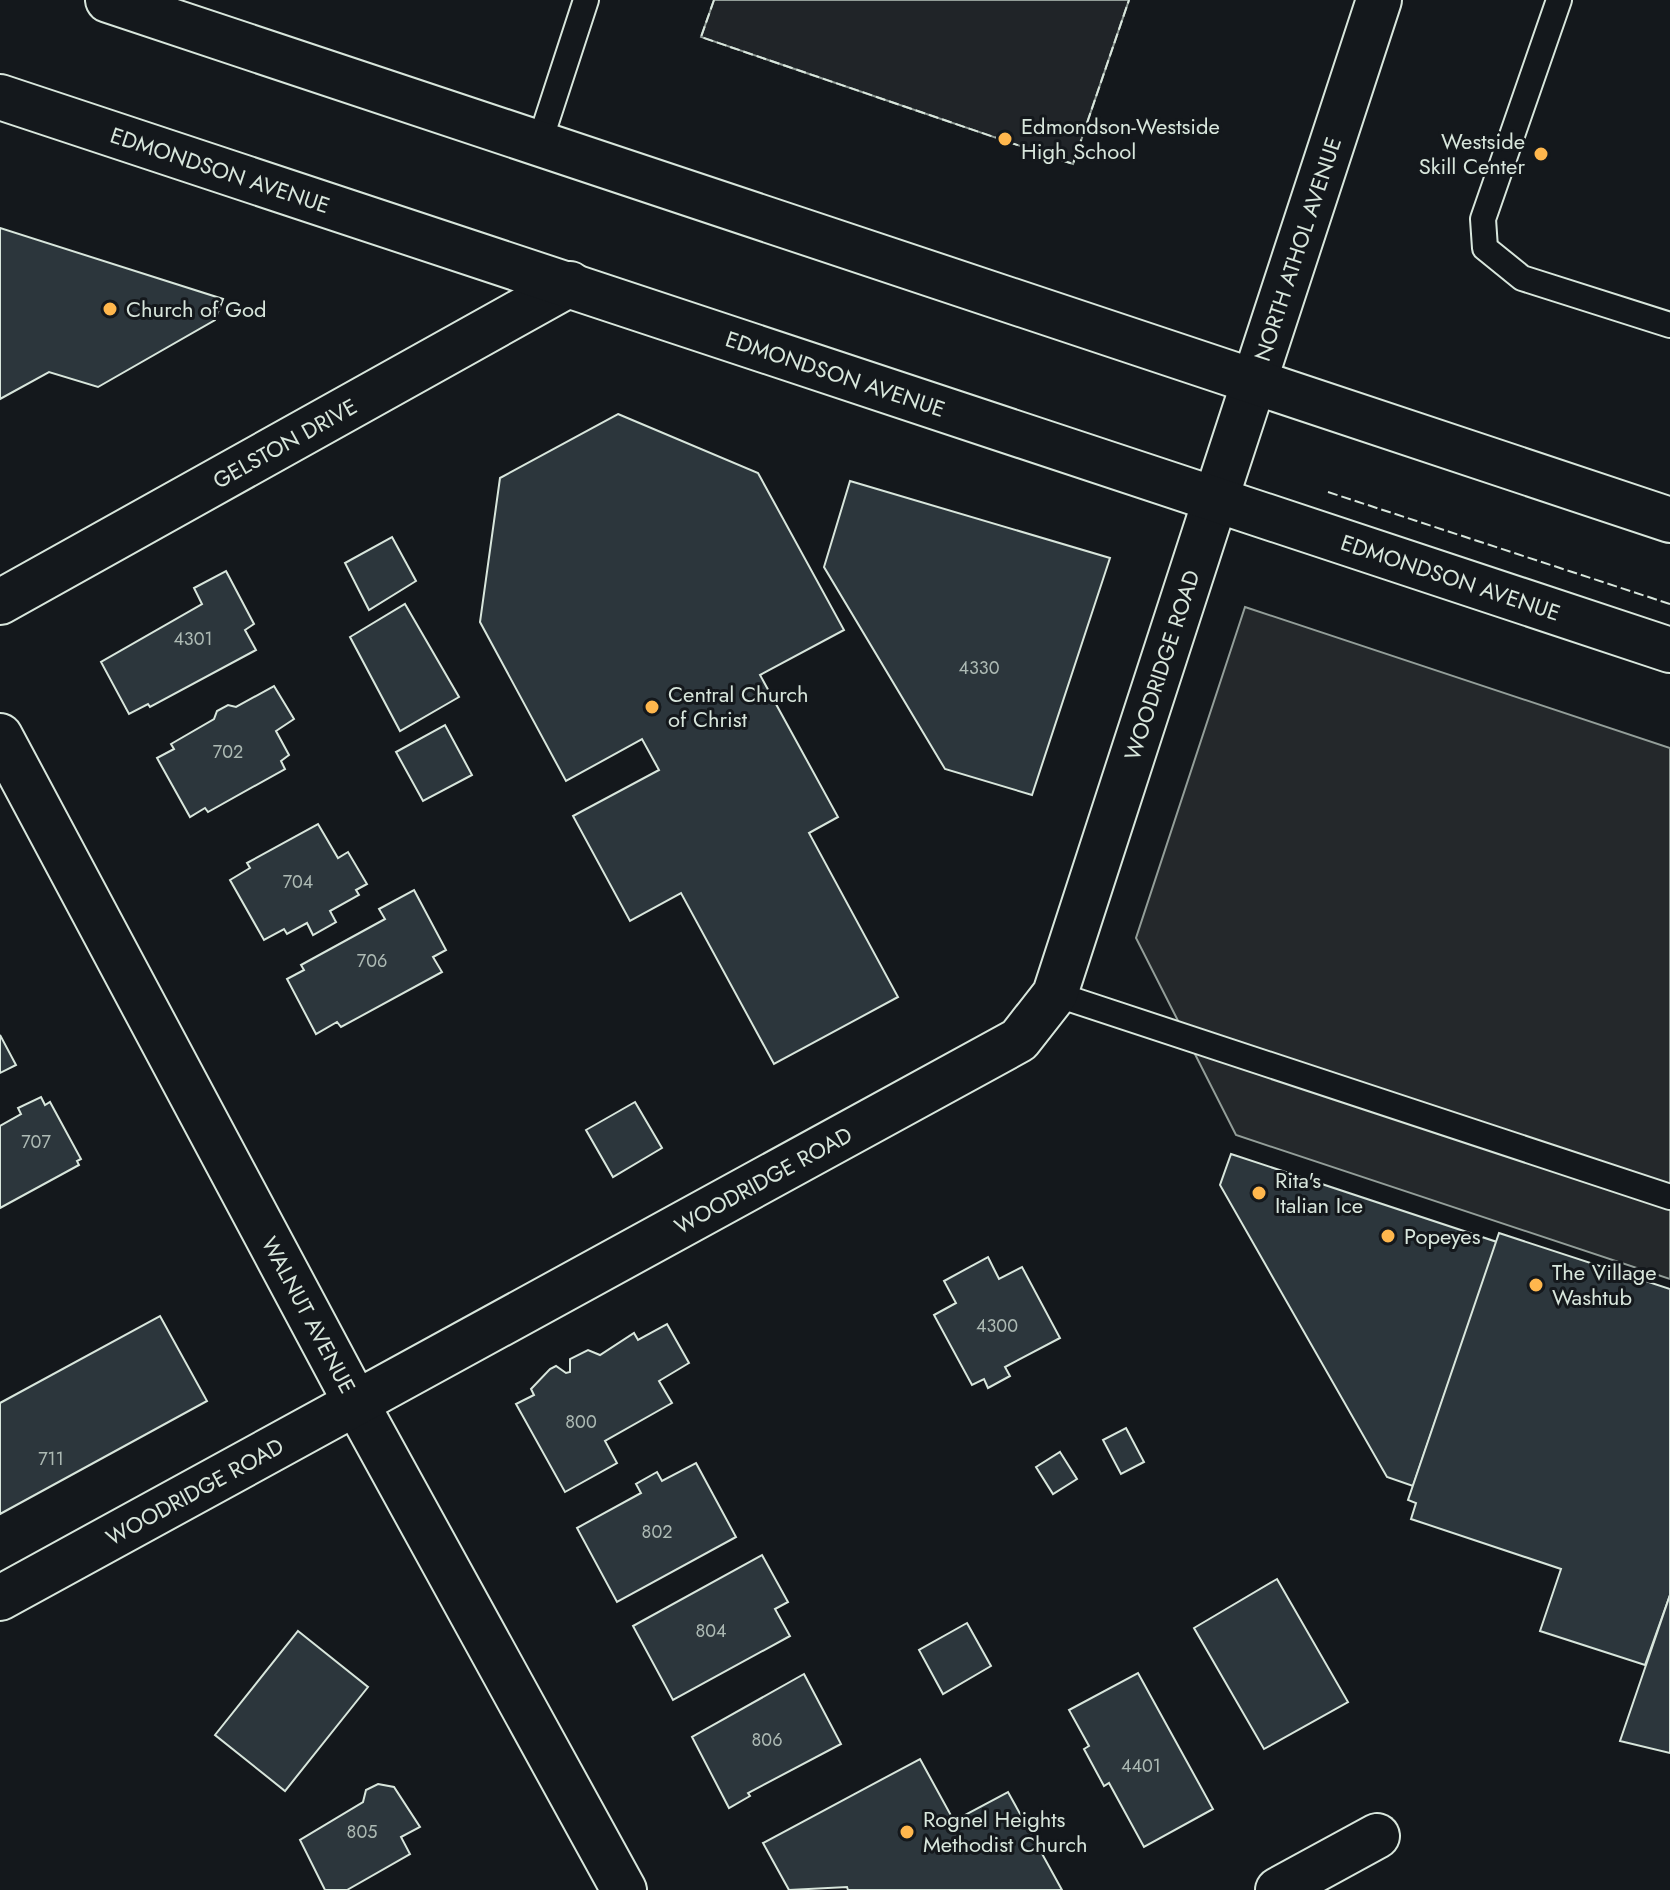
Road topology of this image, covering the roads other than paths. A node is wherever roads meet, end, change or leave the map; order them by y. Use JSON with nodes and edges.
{"nodes":[{"id":1,"x":108,"y":0,"type":"edge"},
{"id":2,"x":586,"y":0,"type":"edge"},
{"id":3,"x":1379,"y":0,"type":"edge"},
{"id":4,"x":1559,"y":0,"type":"edge"},
{"id":5,"x":0,"y":97,"type":"edge"},
{"id":6,"x":539,"y":144,"type":"junction"},
{"id":7,"x":570,"y":284,"type":"junction"},
{"id":8,"x":1670,"y":325,"type":"edge"},
{"id":9,"x":1253,"y":382,"type":"junction"},
{"id":10,"x":1216,"y":498,"type":"junction"},
{"id":11,"x":1670,"y":520,"type":"edge"},
{"id":12,"x":0,"y":602,"type":"edge"},
{"id":13,"x":1670,"y":650,"type":"edge"},
{"id":14,"x":0,"y":736,"type":"edge"},
{"id":15,"x":1055,"y":994,"type":"junction"},
{"id":16,"x":1670,"y":1197,"type":"edge"},
{"id":17,"x":356,"y":1403,"type":"junction"},
{"id":18,"x":0,"y":1598,"type":"edge"},
{"id":19,"x":1377,"y":1836,"type":"dead end"},
{"id":20,"x":624,"y":1890,"type":"edge"},
{"id":21,"x":1278,"y":1890,"type":"edge"}],
"edges":[{"from":1,"to":6,"type":"street"},
{"from":2,"to":6,"type":"lane"},
{"from":3,"to":9,"type":"street","name":"NORTH ATHOL AVENUE"},
{"from":4,"to":8,"type":"lane"},
{"from":5,"to":7,"type":"street","name":"EDMONDSON AVENUE"},
{"from":6,"to":9,"type":"street"},
{"from":7,"to":10,"type":"street","name":"EDMONDSON AVENUE"},
{"from":7,"to":12,"type":"street","name":"GELSTON DRIVE"},
{"from":9,"to":10,"type":"street","name":"NORTH ATHOL AVENUE"},
{"from":9,"to":11,"type":"street"},
{"from":10,"to":13,"type":"street","name":"EDMONDSON AVENUE"},
{"from":10,"to":15,"type":"street","name":"WOODRIDGE ROAD"},
{"from":14,"to":17,"type":"street","name":"WALNUT AVENUE"},
{"from":15,"to":16,"type":"lane"},
{"from":15,"to":17,"type":"street","name":"WOODRIDGE ROAD"},
{"from":17,"to":18,"type":"street","name":"WOODRIDGE ROAD"},
{"from":17,"to":20,"type":"street","name":"WALNUT AVENUE"},
{"from":19,"to":21,"type":"street"}]}
